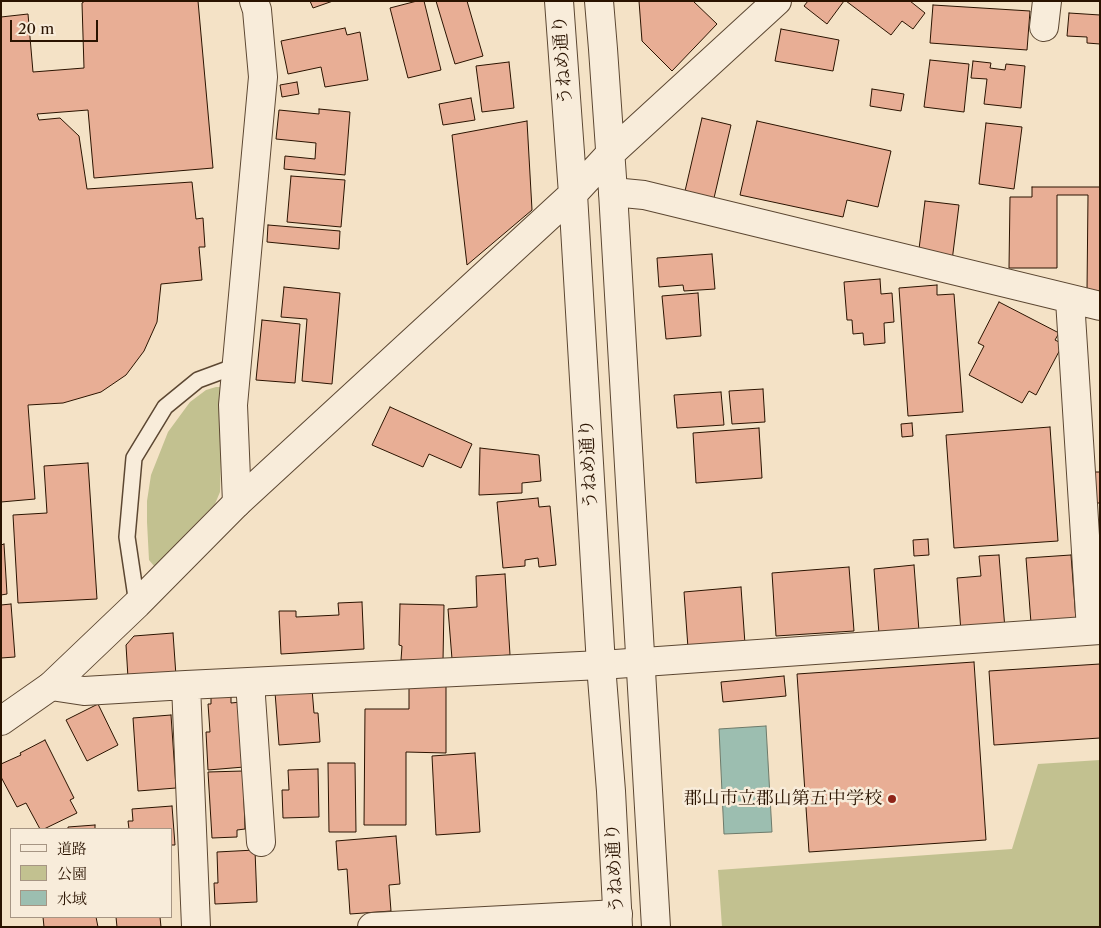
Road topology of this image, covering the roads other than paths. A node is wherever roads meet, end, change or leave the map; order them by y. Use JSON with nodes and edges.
{"nodes":[{"id":1,"x":254,"y":1,"type":"edge"},
{"id":2,"x":559,"y":1,"type":"edge"},
{"id":3,"x":599,"y":1,"type":"edge"},
{"id":4,"x":777,"y":1,"type":"edge"},
{"id":5,"x":610,"y":154,"type":"junction"},
{"id":6,"x":613,"y":192,"type":"junction"},
{"id":7,"x":574,"y":194,"type":"junction"},
{"id":8,"x":1070,"y":300,"type":"junction"},
{"id":9,"x":1100,"y":306,"type":"edge"},
{"id":10,"x":236,"y":366,"type":"junction"},
{"id":11,"x":237,"y":503,"type":"junction"},
{"id":12,"x":137,"y":604,"type":"junction"},
{"id":13,"x":1095,"y":630,"type":"edge"},
{"id":14,"x":641,"y":663,"type":"junction"},
{"id":15,"x":602,"y":665,"type":"junction"},
{"id":16,"x":250,"y":682,"type":"junction"},
{"id":17,"x":186,"y":685,"type":"junction"},
{"id":18,"x":51,"y":686,"type":"junction"},
{"id":19,"x":1,"y":720,"type":"edge"},
{"id":20,"x":261,"y":842,"type":"dead end"},
{"id":21,"x":618,"y":920,"type":"edge"},
{"id":22,"x":196,"y":927,"type":"edge"},
{"id":23,"x":372,"y":927,"type":"edge"},
{"id":24,"x":656,"y":927,"type":"edge"}],
"edges":[{"from":1,"to":10,"type":"street"},
{"from":2,"to":7,"type":"street","name":"うねめ通り"},
{"from":3,"to":5,"type":"street"},
{"from":4,"to":5,"type":"street"},
{"from":5,"to":6,"type":"street"},
{"from":5,"to":7,"type":"street"},
{"from":6,"to":8,"type":"street"},
{"from":6,"to":14,"type":"street"},
{"from":7,"to":11,"type":"street"},
{"from":7,"to":15,"type":"street","name":"うねめ通り"},
{"from":8,"to":9,"type":"street"},
{"from":8,"to":13,"type":"street"},
{"from":10,"to":11,"type":"street"},
{"from":10,"to":12,"type":"lane"},
{"from":11,"to":12,"type":"street"},
{"from":12,"to":18,"type":"street"},
{"from":13,"to":14,"type":"street"},
{"from":14,"to":15,"type":"street"},
{"from":14,"to":24,"type":"street"},
{"from":15,"to":16,"type":"street"},
{"from":15,"to":21,"type":"street","name":"うねめ通り"},
{"from":16,"to":17,"type":"street"},
{"from":16,"to":20,"type":"street"},
{"from":17,"to":18,"type":"street"},
{"from":17,"to":22,"type":"street"},
{"from":18,"to":19,"type":"street"},
{"from":21,"to":23,"type":"street"}]}
